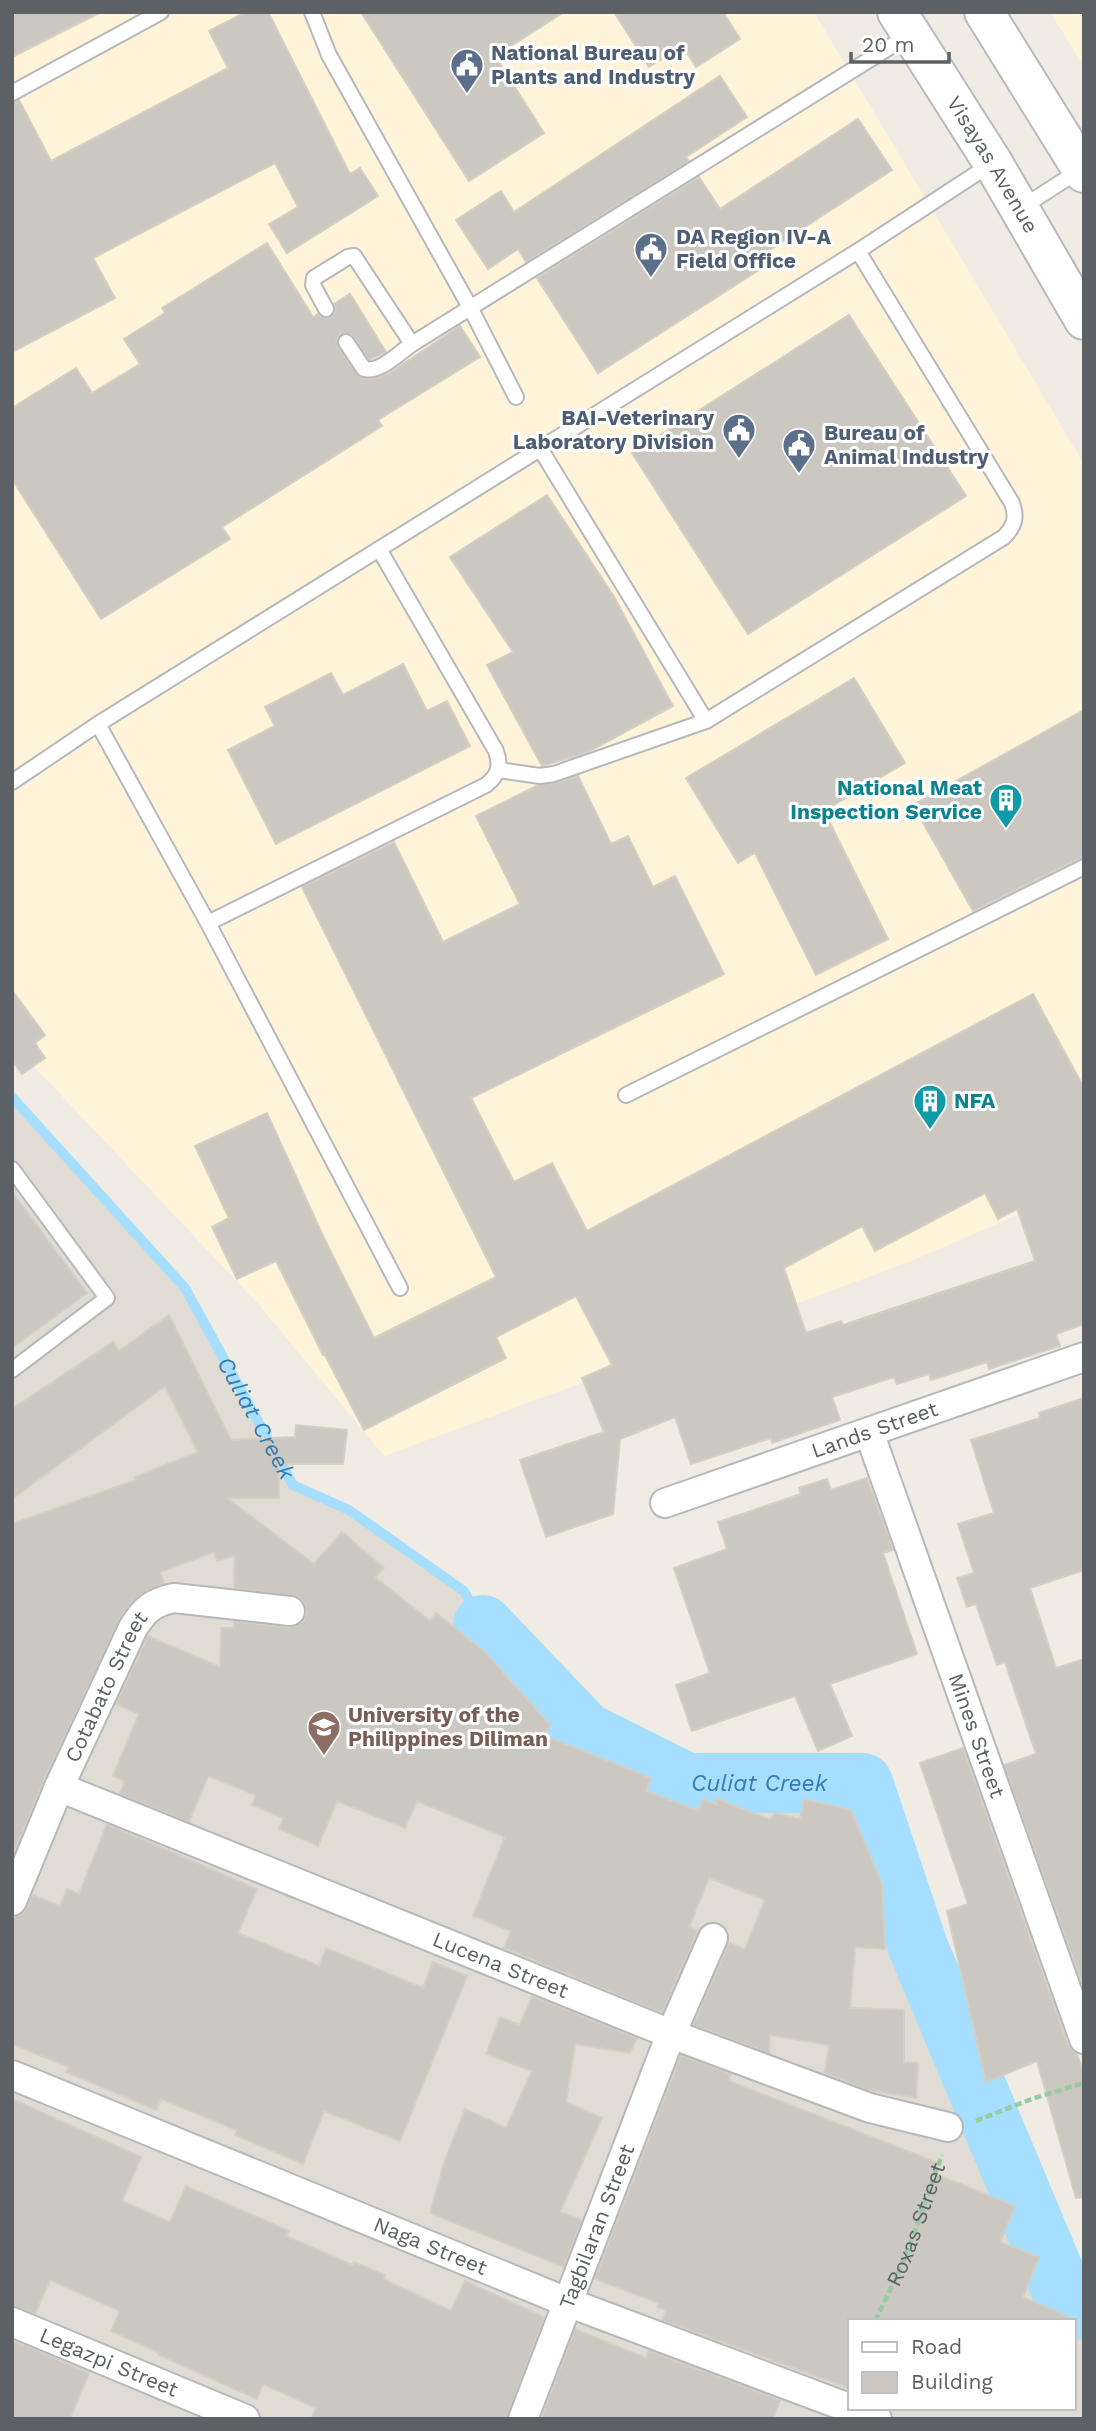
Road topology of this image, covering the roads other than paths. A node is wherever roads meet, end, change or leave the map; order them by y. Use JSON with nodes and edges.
{"nodes":[{"id":1,"x":161,"y":12,"type":"edge"},
{"id":2,"x":312,"y":12,"type":"edge"},
{"id":3,"x":984,"y":12,"type":"edge"},
{"id":4,"x":904,"y":23,"type":"edge"},
{"id":5,"x":12,"y":93,"type":"edge"},
{"id":6,"x":993,"y":163,"type":"junction"},
{"id":7,"x":1083,"y":171,"type":"edge"},
{"id":8,"x":1020,"y":209,"type":"junction"},
{"id":9,"x":858,"y":251,"type":"junction"},
{"id":10,"x":326,"y":309,"type":"dead end"},
{"id":11,"x":471,"y":309,"type":"junction"},
{"id":12,"x":1084,"y":320,"type":"edge"},
{"id":13,"x":346,"y":342,"type":"dead end"},
{"id":14,"x":412,"y":344,"type":"junction"},
{"id":15,"x":516,"y":397,"type":"dead end"},
{"id":16,"x":541,"y":450,"type":"junction"},
{"id":17,"x":379,"y":549,"type":"junction"},
{"id":18,"x":706,"y":721,"type":"junction"},
{"id":19,"x":97,"y":724,"type":"junction"},
{"id":20,"x":499,"y":770,"type":"junction"},
{"id":21,"x":12,"y":782,"type":"edge"},
{"id":22,"x":1084,"y":867,"type":"edge"},
{"id":23,"x":208,"y":923,"type":"junction"},
{"id":24,"x":626,"y":1095,"type":"dead end"},
{"id":25,"x":12,"y":1169,"type":"edge"},
{"id":26,"x":400,"y":1288,"type":"dead end"},
{"id":27,"x":1084,"y":1357,"type":"edge"},
{"id":28,"x":12,"y":1370,"type":"edge"},
{"id":29,"x":869,"y":1432,"type":"junction"},
{"id":30,"x":665,"y":1503,"type":"dead end"},
{"id":31,"x":290,"y":1611,"type":"dead end"},
{"id":32,"x":60,"y":1787,"type":"junction"},
{"id":33,"x":12,"y":1902,"type":"edge"},
{"id":34,"x":713,"y":1938,"type":"dead end"},
{"id":35,"x":671,"y":2034,"type":"junction"},
{"id":36,"x":1084,"y":2039,"type":"edge"},
{"id":37,"x":12,"y":2075,"type":"edge"},
{"id":38,"x":958,"y":2126,"type":"road end"},
{"id":39,"x":567,"y":2302,"type":"junction"},
{"id":40,"x":12,"y":2322,"type":"edge"},
{"id":41,"x":835,"y":2408,"type":"edge"},
{"id":42,"x":245,"y":2419,"type":"edge"},
{"id":43,"x":523,"y":2419,"type":"edge"},
{"id":44,"x":877,"y":2419,"type":"edge"}],
"edges":[{"from":1,"to":5,"type":"lane"},
{"from":2,"to":11,"type":"lane"},
{"from":3,"to":7,"type":"main road"},
{"from":4,"to":6,"type":"main road","name":"Visayas Avenue"},
{"from":4,"to":11,"type":"lane"},
{"from":6,"to":8,"type":"main road","name":"Visayas Avenue"},
{"from":6,"to":9,"type":"lane"},
{"from":7,"to":8,"type":"lane"},
{"from":8,"to":12,"type":"main road","name":"Visayas Avenue"},
{"from":9,"to":16,"type":"lane"},
{"from":9,"to":18,"type":"lane"},
{"from":10,"to":14,"type":"lane"},
{"from":11,"to":14,"type":"lane"},
{"from":11,"to":15,"type":"lane"},
{"from":13,"to":14,"type":"lane"},
{"from":16,"to":17,"type":"lane"},
{"from":16,"to":18,"type":"lane"},
{"from":17,"to":19,"type":"lane"},
{"from":17,"to":20,"type":"lane"},
{"from":18,"to":20,"type":"lane"},
{"from":19,"to":21,"type":"lane"},
{"from":19,"to":23,"type":"lane"},
{"from":20,"to":23,"type":"lane"},
{"from":22,"to":24,"type":"lane"},
{"from":23,"to":26,"type":"lane"},
{"from":25,"to":28,"type":"lane"},
{"from":27,"to":29,"type":"street","name":"Lands Street"},
{"from":29,"to":30,"type":"street","name":"Lands Street"},
{"from":29,"to":36,"type":"street","name":"Mines Street"},
{"from":31,"to":32,"type":"street","name":"Cotabato Street"},
{"from":32,"to":33,"type":"street","name":"Cotabato Street"},
{"from":32,"to":35,"type":"street","name":"Lucena Street"},
{"from":34,"to":35,"type":"street","name":"Tagbilaran Street"},
{"from":35,"to":38,"type":"street","name":"Lucena Street"},
{"from":35,"to":39,"type":"street","name":"Tagbilaran Street"},
{"from":37,"to":39,"type":"street","name":"Naga Street"},
{"from":39,"to":41,"type":"street","name":"Naga Street"},
{"from":39,"to":43,"type":"street","name":"Tagbilaran Street"},
{"from":40,"to":42,"type":"street","name":"Legazpi Street"},
{"from":41,"to":44,"type":"street","name":"Naga Street"}]}
